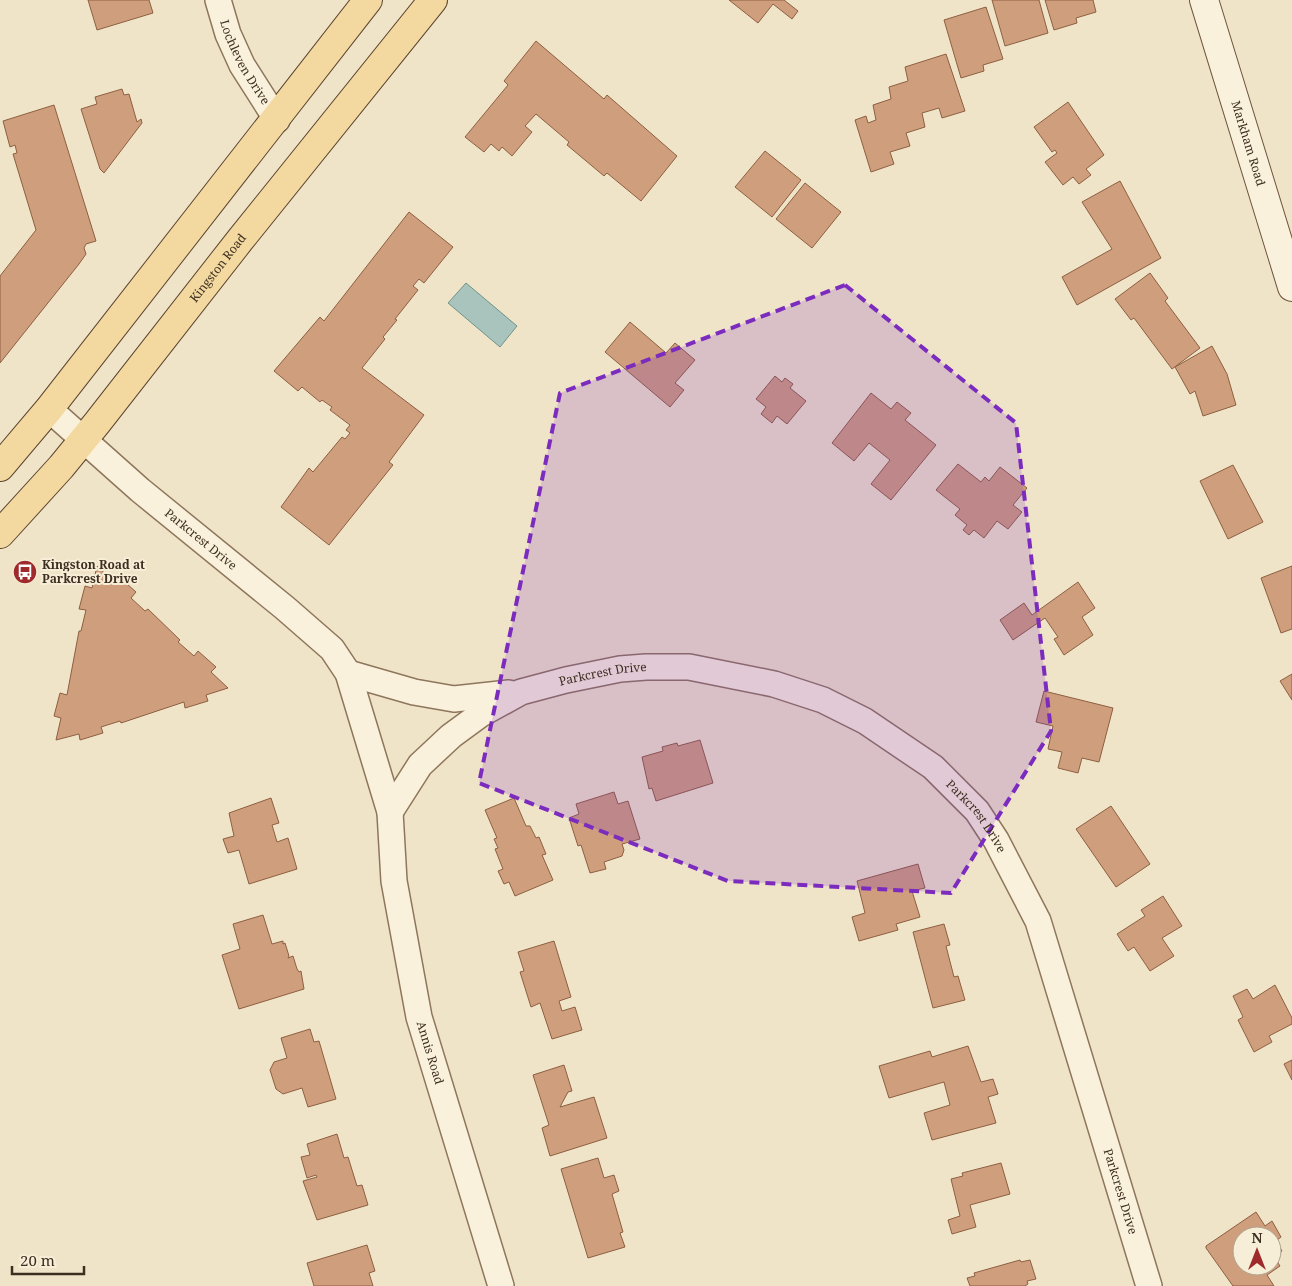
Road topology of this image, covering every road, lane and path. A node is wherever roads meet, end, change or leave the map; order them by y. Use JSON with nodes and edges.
{"nodes":[{"id":1,"x":218,"y":0,"type":"edge"},
{"id":2,"x":368,"y":0,"type":"edge"},
{"id":3,"x":433,"y":0,"type":"edge"},
{"id":4,"x":1204,"y":0,"type":"edge"},
{"id":5,"x":277,"y":120,"type":"junction"},
{"id":6,"x":1292,"y":287,"type":"edge"},
{"id":7,"x":49,"y":409,"type":"junction"},
{"id":8,"x":83,"y":440,"type":"junction"},
{"id":9,"x":0,"y":467,"type":"edge"},
{"id":10,"x":0,"y":534,"type":"edge"},
{"id":11,"x":348,"y":673,"type":"junction"},
{"id":12,"x":521,"y":692,"type":"junction"},
{"id":13,"x":390,"y":812,"type":"junction"},
{"id":14,"x":501,"y":1286,"type":"edge"},
{"id":15,"x":1149,"y":1286,"type":"edge"}],
"edges":[{"from":1,"to":5,"type":"street","name":"Lochleven Drive"},
{"from":2,"to":5,"type":"main road"},
{"from":3,"to":8,"type":"main road","name":"Kingston Road"},
{"from":4,"to":6,"type":"street","name":"Markham Road"},
{"from":5,"to":7,"type":"main road"},
{"from":7,"to":8,"type":"street","name":"Parkcrest Drive"},
{"from":7,"to":9,"type":"main road"},
{"from":8,"to":10,"type":"main road","name":"Kingston Road"},
{"from":8,"to":11,"type":"street","name":"Parkcrest Drive"},
{"from":11,"to":12,"type":"street","name":"Parkcrest Drive"},
{"from":11,"to":13,"type":"street","name":"Parkcrest Drive"},
{"from":12,"to":13,"type":"street","name":"Parkcrest Drive"},
{"from":12,"to":15,"type":"street","name":"Parkcrest Drive"},
{"from":13,"to":14,"type":"street","name":"Annis Road"}]}
